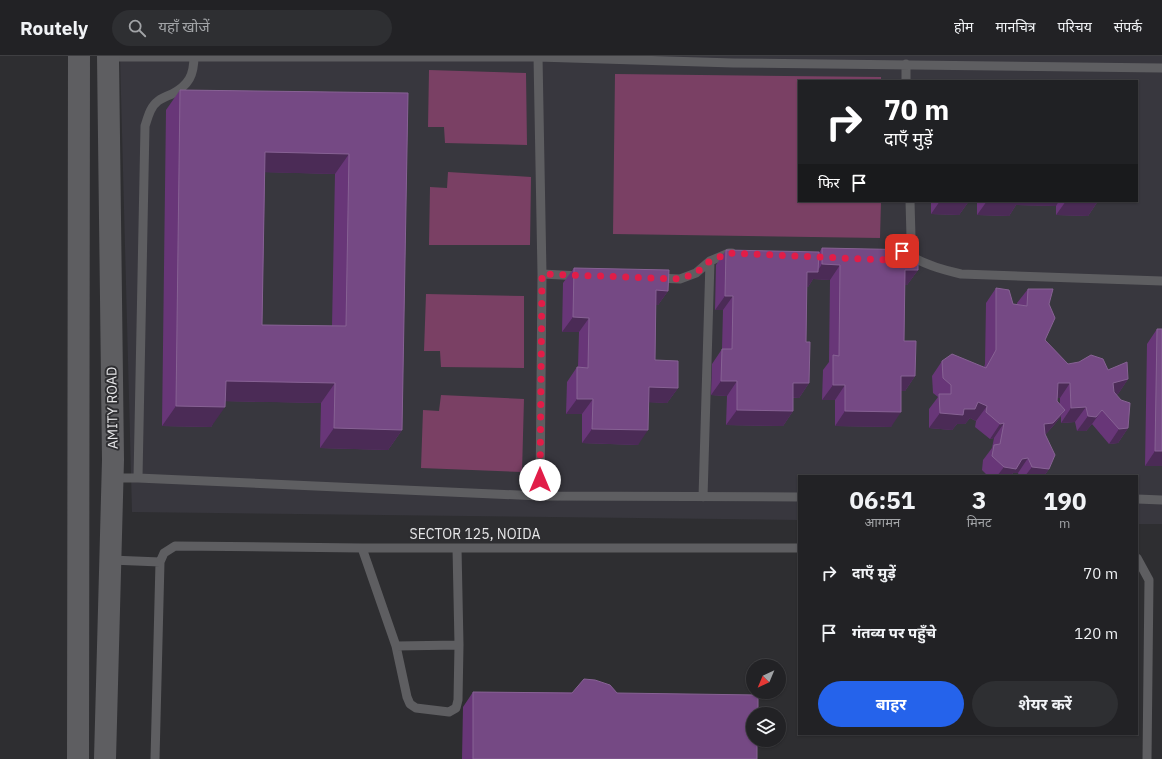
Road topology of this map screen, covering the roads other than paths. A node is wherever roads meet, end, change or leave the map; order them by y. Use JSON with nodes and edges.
{"nodes":[{"id":1,"x":79,"y":56,"type":"edge"},
{"id":2,"x":108,"y":56,"type":"edge"},
{"id":3,"x":194,"y":56,"type":"edge"},
{"id":4,"x":538,"y":57,"type":"edge"},
{"id":5,"x":906,"y":64,"type":"junction"},
{"id":6,"x":1162,"y":68,"type":"edge"},
{"id":7,"x":906,"y":80,"type":"edge"},
{"id":8,"x":910,"y":202,"type":"edge"},
{"id":9,"x":902,"y":251,"type":"junction"},
{"id":10,"x":744,"y":254,"type":"edge"},
{"id":11,"x":886,"y":260,"type":"edge"},
{"id":12,"x":710,"y":261,"type":"junction"},
{"id":13,"x":542,"y":274,"type":"junction"},
{"id":14,"x":588,"y":276,"type":"edge"},
{"id":15,"x":649,"y":278,"type":"edge"},
{"id":16,"x":1162,"y":281,"type":"edge"},
{"id":17,"x":113,"y":478,"type":"junction"},
{"id":18,"x":138,"y":478,"type":"junction"},
{"id":19,"x":540,"y":496,"type":"junction"},
{"id":20,"x":703,"y":497,"type":"junction"},
{"id":21,"x":798,"y":497,"type":"edge"},
{"id":22,"x":1138,"y":499,"type":"edge"},
{"id":23,"x":1162,"y":500,"type":"edge"},
{"id":24,"x":362,"y":548,"type":"junction"},
{"id":25,"x":457,"y":548,"type":"junction"},
{"id":26,"x":798,"y":548,"type":"edge"},
{"id":27,"x":110,"y":560,"type":"junction"},
{"id":28,"x":1138,"y":560,"type":"edge"},
{"id":29,"x":160,"y":562,"type":"junction"},
{"id":30,"x":459,"y":645,"type":"junction"},
{"id":31,"x":396,"y":646,"type":"junction"},
{"id":32,"x":78,"y":759,"type":"edge"},
{"id":33,"x":105,"y":759,"type":"edge"},
{"id":34,"x":155,"y":759,"type":"edge"},
{"id":35,"x":1147,"y":759,"type":"edge"}],
"edges":[{"from":1,"to":32,"type":"street"},
{"from":2,"to":3,"type":"lane"},
{"from":2,"to":17,"type":"street","name":"AMITY ROAD"},
{"from":3,"to":4,"type":"lane"},
{"from":3,"to":18,"type":"lane"},
{"from":4,"to":5,"type":"lane"},
{"from":4,"to":13,"type":"lane"},
{"from":5,"to":6,"type":"lane"},
{"from":5,"to":7,"type":"lane"},
{"from":8,"to":9,"type":"lane"},
{"from":9,"to":11,"type":"lane"},
{"from":9,"to":16,"type":"lane"},
{"from":10,"to":12,"type":"lane"},
{"from":12,"to":15,"type":"lane"},
{"from":12,"to":20,"type":"lane"},
{"from":13,"to":14,"type":"lane"},
{"from":13,"to":19,"type":"lane"},
{"from":17,"to":18,"type":"lane"},
{"from":17,"to":27,"type":"street","name":"AMITY ROAD"},
{"from":18,"to":19,"type":"lane"},
{"from":19,"to":20,"type":"lane"},
{"from":20,"to":21,"type":"lane"},
{"from":22,"to":23,"type":"lane"},
{"from":24,"to":25,"type":"lane","name":"SECTOR 125, NOIDA"},
{"from":24,"to":29,"type":"lane","name":"SECTOR 125, NOIDA"},
{"from":24,"to":31,"type":"lane"},
{"from":25,"to":26,"type":"lane","name":"SECTOR 125, NOIDA"},
{"from":25,"to":30,"type":"lane"},
{"from":27,"to":29,"type":"lane"},
{"from":27,"to":33,"type":"street","name":"AMITY ROAD"},
{"from":28,"to":35,"type":"lane"},
{"from":29,"to":34,"type":"lane"},
{"from":30,"to":31,"type":"lane"},
{"from":30,"to":31,"type":"lane"}]}
